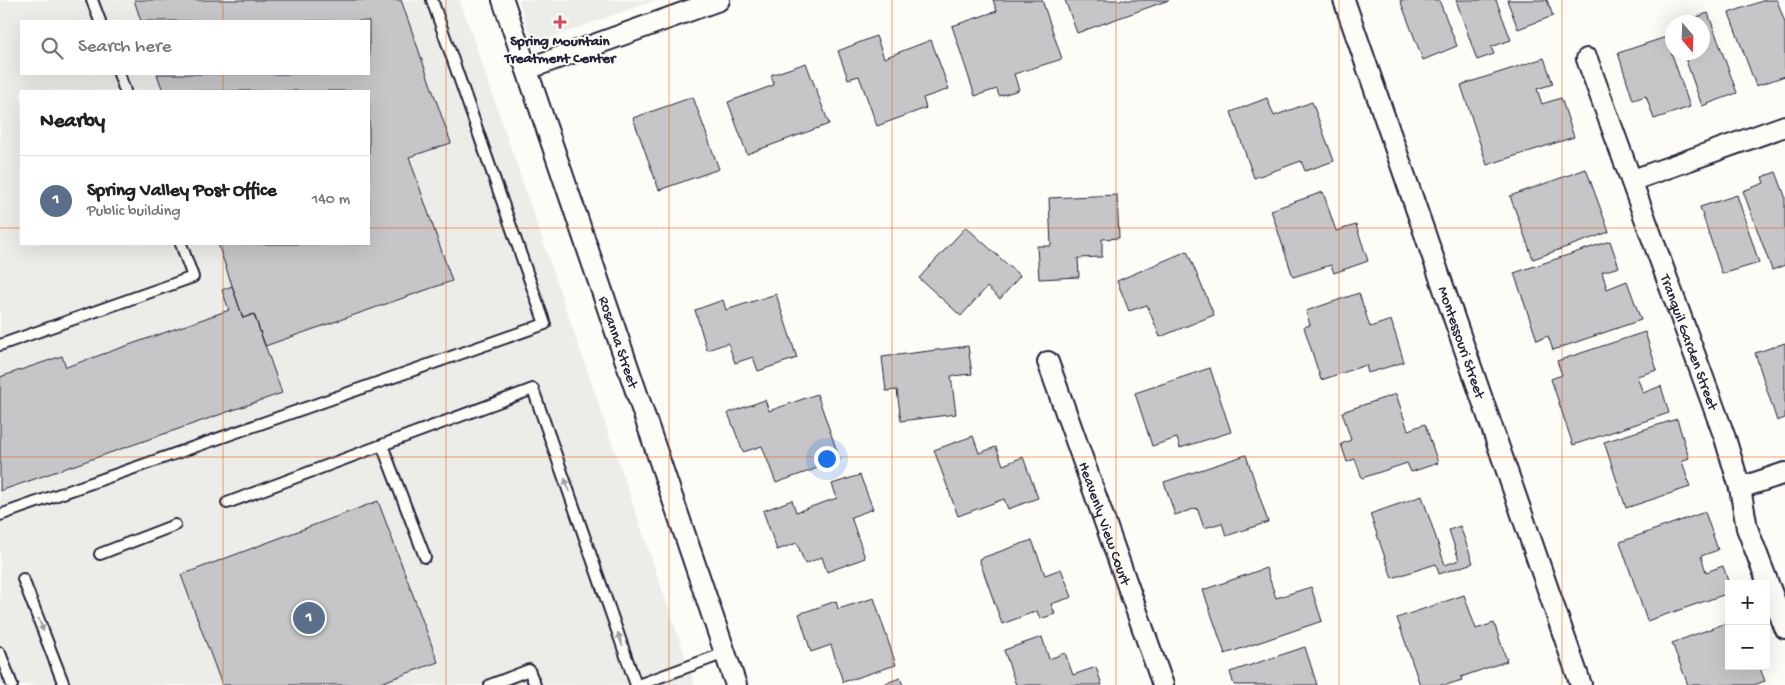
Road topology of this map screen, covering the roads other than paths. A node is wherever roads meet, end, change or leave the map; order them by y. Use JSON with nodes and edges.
{"nodes":[{"id":1,"x":92,"y":0,"type":"edge"},
{"id":2,"x":432,"y":0,"type":"edge"},
{"id":3,"x":503,"y":0,"type":"edge"},
{"id":4,"x":719,"y":0,"type":"edge"},
{"id":5,"x":1344,"y":0,"type":"edge"},
{"id":6,"x":100,"y":20,"type":"edge"},
{"id":7,"x":1587,"y":59,"type":"dead end"},
{"id":8,"x":527,"y":69,"type":"junction"},
{"id":9,"x":119,"y":75,"type":"edge"},
{"id":10,"x":125,"y":90,"type":"edge"},
{"id":11,"x":1785,"y":126,"type":"edge"},
{"id":12,"x":1633,"y":180,"type":"junction"},
{"id":13,"x":182,"y":245,"type":"edge"},
{"id":14,"x":0,"y":345,"type":"edge"},
{"id":15,"x":1048,"y":362,"type":"dead end"},
{"id":16,"x":382,"y":445,"type":"junction"},
{"id":17,"x":1785,"y":473,"type":"edge"},
{"id":18,"x":1740,"y":488,"type":"junction"},
{"id":19,"x":228,"y":503,"type":"dead end"},
{"id":20,"x":0,"y":515,"type":"edge"},
{"id":21,"x":175,"y":525,"type":"dead end"},
{"id":22,"x":100,"y":554,"type":"dead end"},
{"id":23,"x":424,"y":557,"type":"dead end"},
{"id":24,"x":23,"y":579,"type":"dead end"},
{"id":25,"x":1785,"y":628,"type":"edge"},
{"id":26,"x":0,"y":653,"type":"edge"},
{"id":27,"x":725,"y":653,"type":"junction"},
{"id":28,"x":12,"y":685,"type":"edge"},
{"id":29,"x":64,"y":685,"type":"edge"},
{"id":30,"x":490,"y":685,"type":"edge"},
{"id":31,"x":535,"y":685,"type":"edge"},
{"id":32,"x":637,"y":685,"type":"edge"},
{"id":33,"x":736,"y":685,"type":"edge"},
{"id":34,"x":1163,"y":685,"type":"edge"},
{"id":35,"x":1581,"y":685,"type":"edge"}],
"edges":[{"from":1,"to":6,"type":"lane"},
{"from":2,"to":20,"type":"lane"},
{"from":3,"to":8,"type":"street","name":"Rosanna Street"},
{"from":4,"to":8,"type":"street"},
{"from":5,"to":35,"type":"street","name":"Montessouri Street"},
{"from":7,"to":12,"type":"street","name":"Tranquil Garden Street"},
{"from":8,"to":27,"type":"street","name":"Rosanna Street"},
{"from":9,"to":10,"type":"lane"},
{"from":11,"to":12,"type":"street"},
{"from":12,"to":18,"type":"street","name":"Tranquil Garden Street"},
{"from":13,"to":14,"type":"lane"},
{"from":15,"to":34,"type":"street","name":"Heavenly View Court"},
{"from":16,"to":19,"type":"lane"},
{"from":16,"to":23,"type":"lane"},
{"from":32,"to":16,"type":"lane","one_way":true},
{"from":17,"to":18,"type":"street"},
{"from":18,"to":25,"type":"street","name":"Tranquil Garden Street"},
{"from":21,"to":22,"type":"lane"},
{"from":24,"to":29,"type":"lane","one_way":true},
{"from":26,"to":28,"type":"lane"},
{"from":27,"to":32,"type":"lane"},
{"from":27,"to":33,"type":"street","name":"Rosanna Street"},
{"from":30,"to":31,"type":"lane"}]}
